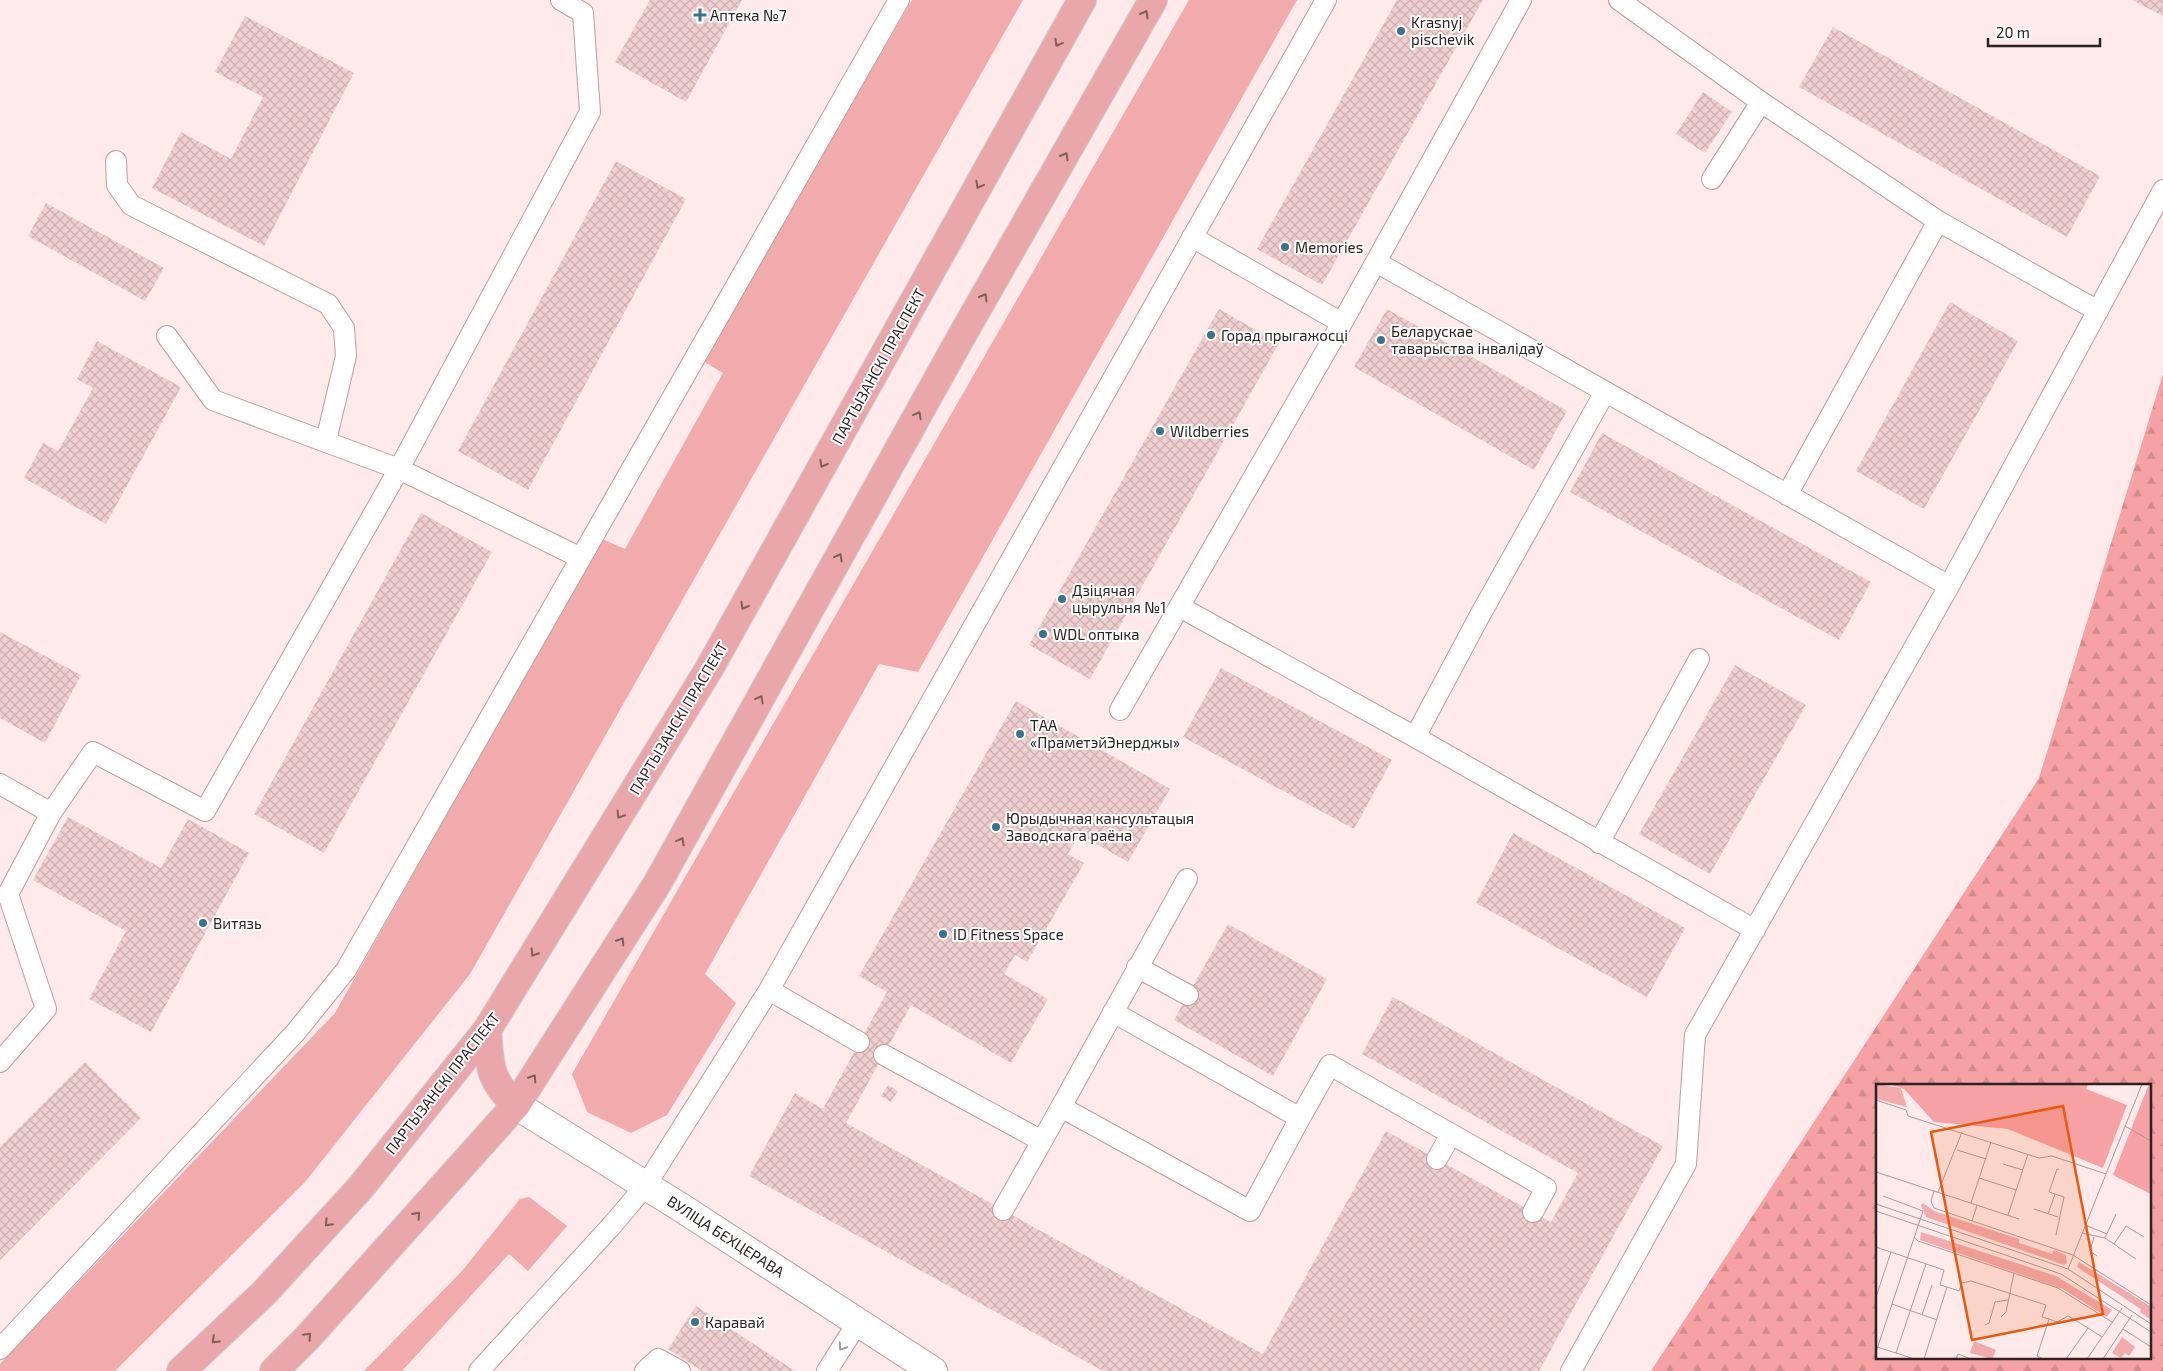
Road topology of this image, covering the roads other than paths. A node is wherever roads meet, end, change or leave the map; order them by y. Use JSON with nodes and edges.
{"nodes":[{"id":1,"x":560,"y":0,"type":"edge"},
{"id":2,"x":900,"y":0,"type":"edge"},
{"id":3,"x":1082,"y":0,"type":"edge"},
{"id":4,"x":1153,"y":0,"type":"edge"},
{"id":5,"x":1326,"y":0,"type":"edge"},
{"id":6,"x":1521,"y":0,"type":"edge"},
{"id":7,"x":1619,"y":0,"type":"edge"},
{"id":8,"x":1761,"y":102,"type":"junction"},
{"id":9,"x":116,"y":161,"type":"dead end"},
{"id":10,"x":1712,"y":179,"type":"dead end"},
{"id":11,"x":2163,"y":190,"type":"edge"},
{"id":12,"x":1938,"y":221,"type":"junction"},
{"id":13,"x":1192,"y":237,"type":"junction"},
{"id":14,"x":1376,"y":262,"type":"junction"},
{"id":15,"x":2098,"y":311,"type":"junction"},
{"id":16,"x":1342,"y":323,"type":"junction"},
{"id":17,"x":167,"y":336,"type":"dead end"},
{"id":18,"x":1605,"y":392,"type":"junction"},
{"id":19,"x":326,"y":441,"type":"junction"},
{"id":20,"x":399,"y":469,"type":"junction"},
{"id":21,"x":1787,"y":495,"type":"junction"},
{"id":22,"x":581,"y":558,"type":"junction"},
{"id":23,"x":1949,"y":586,"type":"junction"},
{"id":24,"x":1180,"y":607,"type":"junction"},
{"id":25,"x":1699,"y":659,"type":"dead end"},
{"id":26,"x":1120,"y":710,"type":"dead end"},
{"id":27,"x":1415,"y":737,"type":"junction"},
{"id":28,"x":0,"y":784,"type":"edge"},
{"id":29,"x":52,"y":813,"type":"junction"},
{"id":30,"x":1599,"y":843,"type":"junction"},
{"id":31,"x":1187,"y":879,"type":"dead end"},
{"id":32,"x":1755,"y":930,"type":"junction"},
{"id":33,"x":1138,"y":967,"type":"junction"},
{"id":34,"x":769,"y":990,"type":"junction"},
{"id":35,"x":1188,"y":995,"type":"dead end"},
{"id":36,"x":1113,"y":1012,"type":"junction"},
{"id":37,"x":487,"y":1030,"type":"junction"},
{"id":38,"x":860,"y":1042,"type":"dead end"},
{"id":39,"x":884,"y":1055,"type":"dead end"},
{"id":40,"x":0,"y":1062,"type":"edge"},
{"id":41,"x":516,"y":1105,"type":"junction"},
{"id":42,"x":1061,"y":1107,"type":"junction"},
{"id":43,"x":1300,"y":1118,"type":"junction"},
{"id":44,"x":1451,"y":1134,"type":"junction"},
{"id":45,"x":1042,"y":1141,"type":"junction"},
{"id":46,"x":1436,"y":1159,"type":"dead end"},
{"id":47,"x":646,"y":1185,"type":"junction"},
{"id":48,"x":1003,"y":1210,"type":"dead end"},
{"id":49,"x":1533,"y":1212,"type":"dead end"},
{"id":50,"x":858,"y":1322,"type":"junction"},
{"id":51,"x":0,"y":1349,"type":"edge"},
{"id":52,"x":929,"y":1370,"type":"edge"},
{"id":53,"x":181,"y":1371,"type":"edge"},
{"id":54,"x":274,"y":1371,"type":"edge"},
{"id":55,"x":479,"y":1371,"type":"edge"},
{"id":56,"x":645,"y":1371,"type":"edge"},
{"id":57,"x":680,"y":1371,"type":"edge"},
{"id":58,"x":826,"y":1371,"type":"edge"},
{"id":59,"x":1571,"y":1371,"type":"edge"}],
"edges":[{"from":1,"to":20,"type":"lane"},
{"from":2,"to":22,"type":"lane"},
{"from":3,"to":37,"type":"main road","name":"ПАРТЫЗАНСКІ ПРАСПЕКТ","one_way":true},
{"from":41,"to":4,"type":"main road","one_way":true},
{"from":5,"to":13,"type":"lane"},
{"from":6,"to":14,"type":"lane"},
{"from":7,"to":8,"type":"lane"},
{"from":8,"to":10,"type":"lane"},
{"from":8,"to":12,"type":"lane"},
{"from":9,"to":19,"type":"lane"},
{"from":11,"to":15,"type":"lane"},
{"from":12,"to":15,"type":"lane"},
{"from":12,"to":21,"type":"lane"},
{"from":13,"to":16,"type":"lane"},
{"from":13,"to":34,"type":"lane"},
{"from":14,"to":16,"type":"lane"},
{"from":14,"to":18,"type":"lane"},
{"from":15,"to":23,"type":"lane"},
{"from":16,"to":24,"type":"lane"},
{"from":17,"to":19,"type":"lane"},
{"from":18,"to":21,"type":"lane"},
{"from":18,"to":27,"type":"lane"},
{"from":19,"to":20,"type":"lane"},
{"from":20,"to":22,"type":"lane"},
{"from":20,"to":29,"type":"lane"},
{"from":21,"to":23,"type":"lane"},
{"from":22,"to":51,"type":"lane"},
{"from":23,"to":32,"type":"lane"},
{"from":24,"to":26,"type":"lane"},
{"from":24,"to":27,"type":"lane"},
{"from":25,"to":30,"type":"lane"},
{"from":27,"to":30,"type":"lane"},
{"from":28,"to":29,"type":"lane"},
{"from":29,"to":40,"type":"lane"},
{"from":30,"to":32,"type":"lane"},
{"from":31,"to":33,"type":"lane"},
{"from":32,"to":59,"type":"lane"},
{"from":33,"to":35,"type":"lane"},
{"from":33,"to":36,"type":"lane"},
{"from":34,"to":38,"type":"lane"},
{"from":34,"to":47,"type":"lane"},
{"from":36,"to":42,"type":"lane"},
{"from":36,"to":43,"type":"lane"},
{"from":37,"to":41,"type":"main road"},
{"from":37,"to":53,"type":"main road","name":"ПАРТЫЗАНСКІ ПРАСПЕКТ","one_way":true},
{"from":39,"to":45,"type":"lane"},
{"from":41,"to":47,"type":"street","name":"ВУЛІЦА БЕХЦЕРАВА"},
{"from":54,"to":41,"type":"main road","one_way":true},
{"from":42,"to":43,"type":"lane"},
{"from":42,"to":45,"type":"lane"},
{"from":43,"to":44,"type":"lane"},
{"from":44,"to":46,"type":"lane"},
{"from":44,"to":49,"type":"lane"},
{"from":45,"to":48,"type":"lane"},
{"from":47,"to":50,"type":"street","name":"ВУЛІЦА БЕХЦЕРАВА"},
{"from":47,"to":55,"type":"lane"},
{"from":50,"to":52,"type":"street","name":"ВУЛІЦА БЕХЦЕРАВА"},
{"from":50,"to":58,"type":"lane","one_way":true},
{"from":56,"to":57,"type":"lane"}]}
